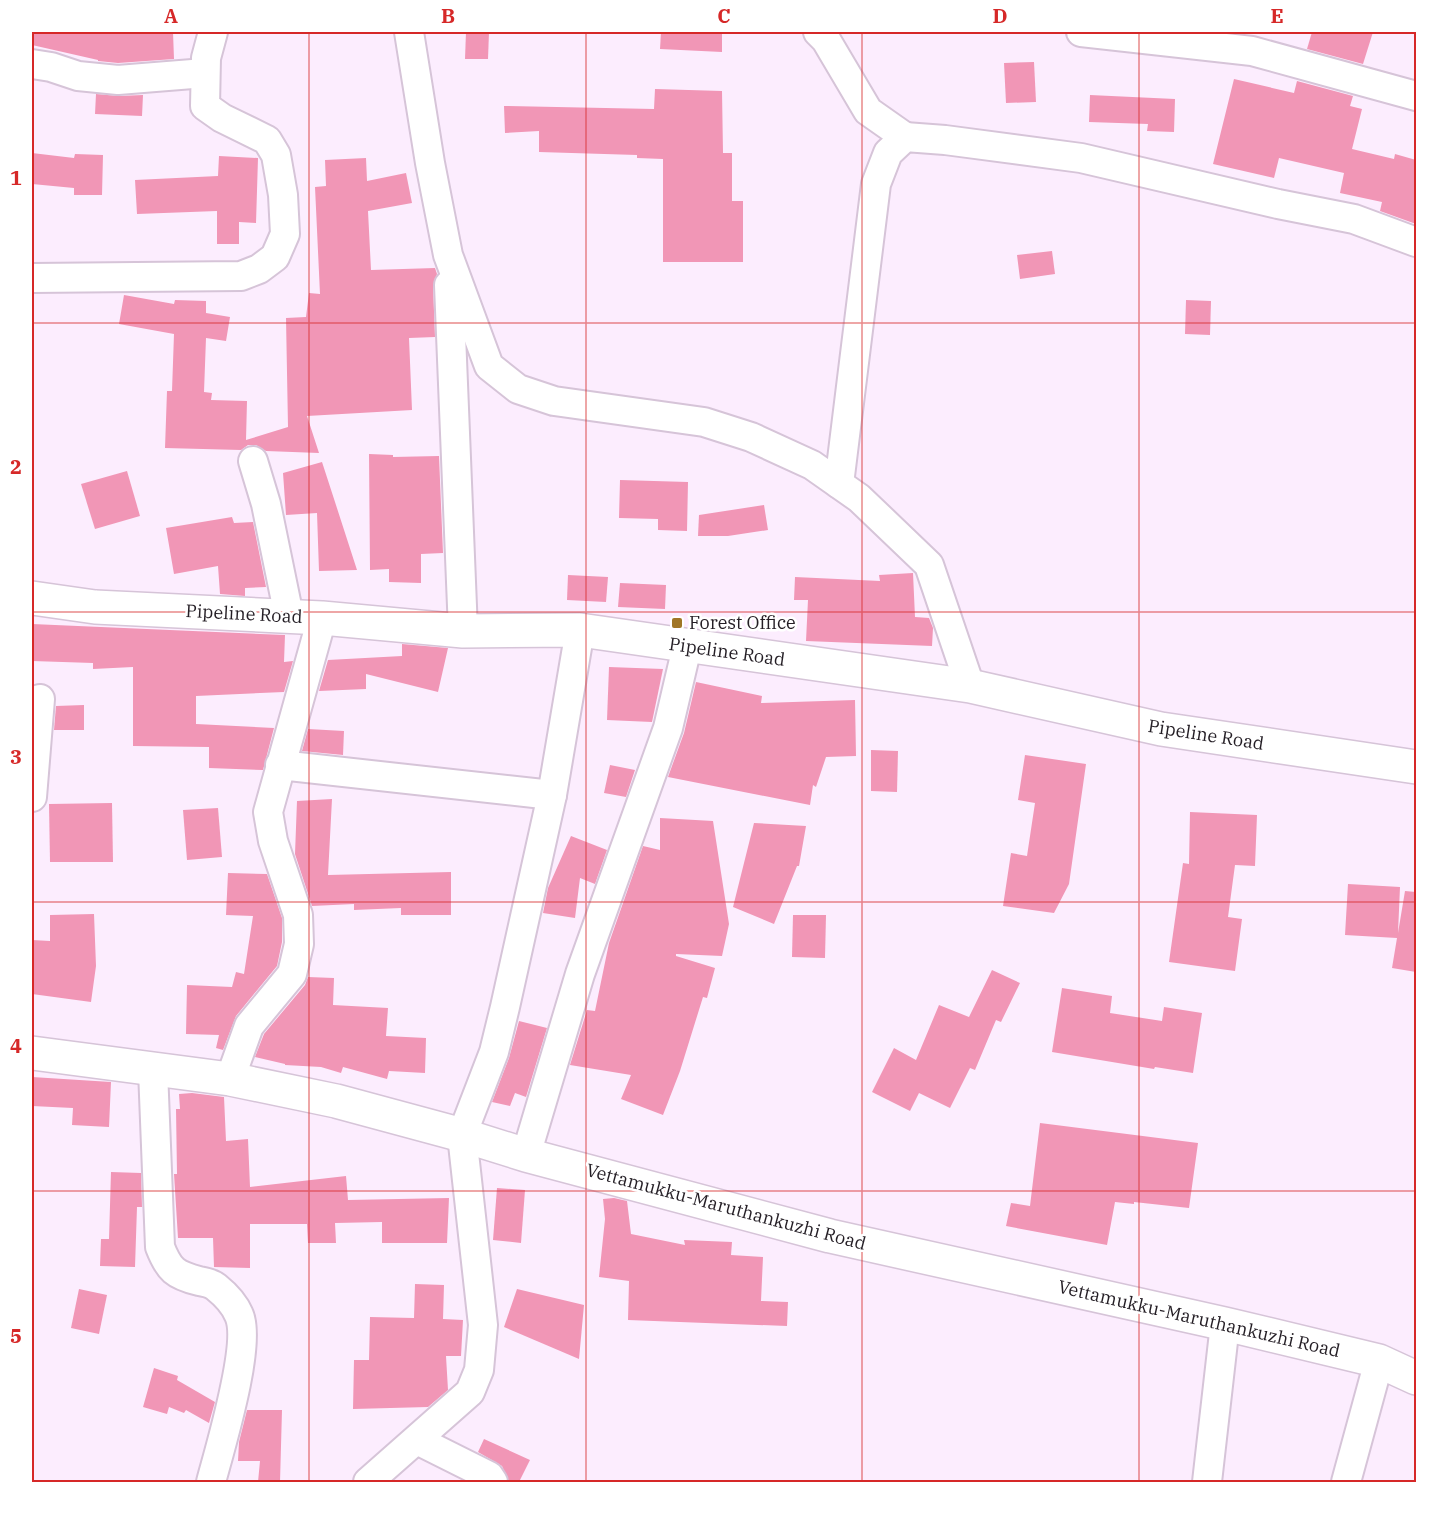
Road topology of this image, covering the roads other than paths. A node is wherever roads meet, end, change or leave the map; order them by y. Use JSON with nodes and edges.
{"nodes":[{"id":1,"x":213,"y":32,"type":"edge"},
{"id":2,"x":409,"y":32,"type":"edge"},
{"id":3,"x":818,"y":32,"type":"edge"},
{"id":4,"x":1081,"y":32,"type":"edge"},
{"id":5,"x":32,"y":64,"type":"edge"},
{"id":6,"x":205,"y":73,"type":"junction"},
{"id":7,"x":1416,"y":96,"type":"edge"},
{"id":8,"x":905,"y":137,"type":"junction"},
{"id":9,"x":1416,"y":242,"type":"edge"},
{"id":10,"x":448,"y":255,"type":"junction"},
{"id":11,"x":32,"y":278,"type":"edge"},
{"id":12,"x":253,"y":461,"type":"dead end"},
{"id":13,"x":839,"y":484,"type":"junction"},
{"id":14,"x":32,"y":598,"type":"edge"},
{"id":15,"x":289,"y":616,"type":"junction"},
{"id":16,"x":322,"y":618,"type":"junction"},
{"id":17,"x":580,"y":630,"type":"junction"},
{"id":18,"x":463,"y":631,"type":"junction"},
{"id":19,"x":687,"y":647,"type":"junction"},
{"id":20,"x":970,"y":686,"type":"junction"},
{"id":21,"x":40,"y":699,"type":"dead end"},
{"id":22,"x":280,"y":765,"type":"junction"},
{"id":23,"x":1416,"y":767,"type":"edge"},
{"id":24,"x":552,"y":795,"type":"junction"},
{"id":25,"x":32,"y":796,"type":"edge"},
{"id":26,"x":32,"y":1053,"type":"edge"},
{"id":27,"x":153,"y":1070,"type":"junction"},
{"id":28,"x":230,"y":1079,"type":"junction"},
{"id":29,"x":462,"y":1135,"type":"junction"},
{"id":30,"x":526,"y":1155,"type":"junction"},
{"id":31,"x":1225,"y":1324,"type":"junction"},
{"id":32,"x":1379,"y":1361,"type":"junction"},
{"id":33,"x":1416,"y":1378,"type":"edge"},
{"id":34,"x":417,"y":1440,"type":"junction"},
{"id":35,"x":212,"y":1482,"type":"edge"},
{"id":36,"x":368,"y":1482,"type":"edge"},
{"id":37,"x":493,"y":1482,"type":"edge"},
{"id":38,"x":1207,"y":1482,"type":"edge"},
{"id":39,"x":1346,"y":1482,"type":"edge"}],
"edges":[{"from":1,"to":6,"type":"street"},
{"from":2,"to":10,"type":"street"},
{"from":3,"to":8,"type":"street"},
{"from":4,"to":7,"type":"street"},
{"from":5,"to":6,"type":"street"},
{"from":6,"to":11,"type":"street"},
{"from":8,"to":9,"type":"street"},
{"from":8,"to":13,"type":"street"},
{"from":10,"to":13,"type":"street"},
{"from":10,"to":18,"type":"street"},
{"from":12,"to":15,"type":"street"},
{"from":13,"to":20,"type":"street"},
{"from":14,"to":15,"type":"main road","name":"Pipeline Road"},
{"from":15,"to":16,"type":"main road","name":"Pipeline Road"},
{"from":16,"to":18,"type":"main road","name":"Pipeline Road"},
{"from":16,"to":22,"type":"street"},
{"from":17,"to":18,"type":"main road","name":"Pipeline Road"},
{"from":17,"to":19,"type":"main road","name":"Pipeline Road"},
{"from":17,"to":24,"type":"street"},
{"from":19,"to":20,"type":"main road","name":"Pipeline Road"},
{"from":19,"to":30,"type":"street"},
{"from":20,"to":23,"type":"main road","name":"Pipeline Road"},
{"from":21,"to":25,"type":"street"},
{"from":22,"to":24,"type":"street"},
{"from":22,"to":28,"type":"street"},
{"from":24,"to":29,"type":"street"},
{"from":26,"to":27,"type":"main road","name":"Vettamukku-Maruthankuzhi Road"},
{"from":27,"to":28,"type":"main road","name":"Vettamukku-Maruthankuzhi Road"},
{"from":27,"to":35,"type":"street"},
{"from":28,"to":29,"type":"main road","name":"Vettamukku-Maruthankuzhi Road"},
{"from":29,"to":30,"type":"main road","name":"Vettamukku-Maruthankuzhi Road"},
{"from":29,"to":34,"type":"street"},
{"from":30,"to":31,"type":"main road","name":"Vettamukku-Maruthankuzhi Road"},
{"from":31,"to":32,"type":"main road","name":"Vettamukku-Maruthankuzhi Road"},
{"from":31,"to":38,"type":"street"},
{"from":32,"to":33,"type":"main road","name":"Vettamukku-Maruthankuzhi Road"},
{"from":32,"to":39,"type":"street"},
{"from":34,"to":36,"type":"street"},
{"from":34,"to":37,"type":"street"}]}
